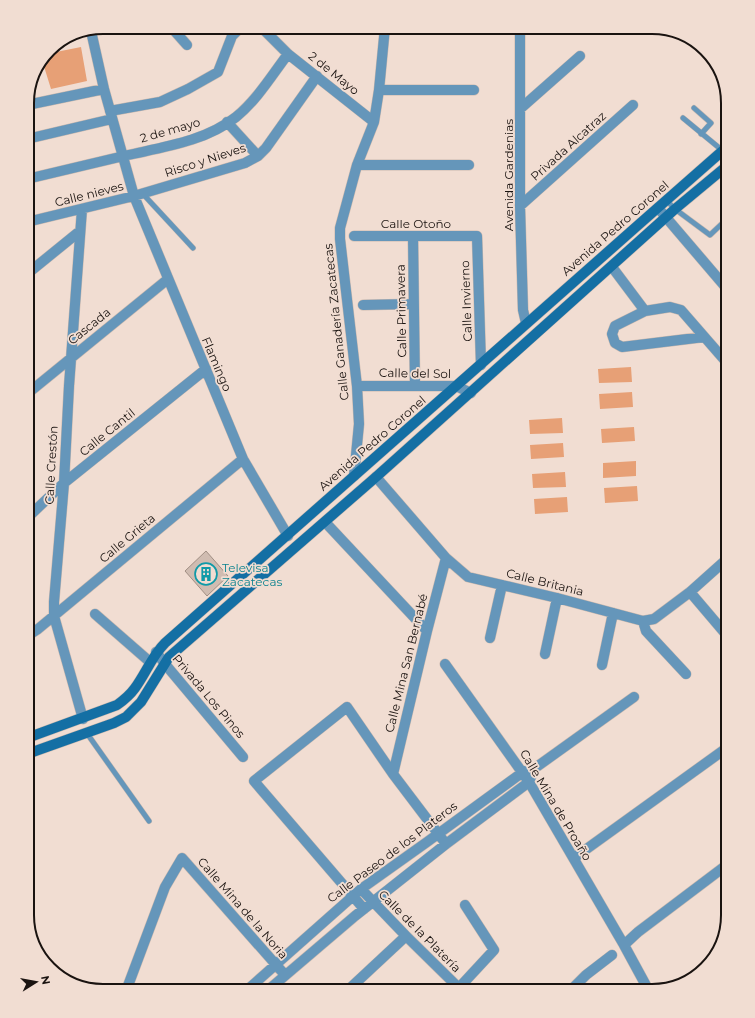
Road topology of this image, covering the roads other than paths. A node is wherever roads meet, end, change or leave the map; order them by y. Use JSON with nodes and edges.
{"nodes":[{"id":1,"x":177,"y":34,"type":"edge"},
{"id":2,"x":234,"y":34,"type":"edge"},
{"id":3,"x":268,"y":34,"type":"edge"},
{"id":4,"x":384,"y":34,"type":"edge"},
{"id":5,"x":520,"y":34,"type":"edge"},
{"id":6,"x":92,"y":35,"type":"edge"},
{"id":7,"x":187,"y":45,"type":"dead end"},
{"id":8,"x":288,"y":54,"type":"junction"},
{"id":9,"x":580,"y":56,"type":"dead end"},
{"id":10,"x":317,"y":76,"type":"junction"},
{"id":11,"x":104,"y":89,"type":"junction"},
{"id":12,"x":379,"y":90,"type":"junction"},
{"id":13,"x":474,"y":90,"type":"dead end"},
{"id":14,"x":34,"y":104,"type":"edge"},
{"id":15,"x":633,"y":105,"type":"dead end"},
{"id":16,"x":694,"y":108,"type":"dead end"},
{"id":17,"x":520,"y":110,"type":"junction"},
{"id":18,"x":111,"y":115,"type":"junction"},
{"id":19,"x":683,"y":118,"type":"dead end"},
{"id":20,"x":227,"y":122,"type":"junction"},
{"id":21,"x":374,"y":122,"type":"junction"},
{"id":22,"x":701,"y":134,"type":"junction"},
{"id":23,"x":34,"y":137,"type":"edge"},
{"id":24,"x":721,"y":146,"type":"edge"},
{"id":25,"x":721,"y":152,"type":"edge"},
{"id":26,"x":258,"y":156,"type":"junction"},
{"id":27,"x":122,"y":157,"type":"junction"},
{"id":28,"x":357,"y":165,"type":"junction"},
{"id":29,"x":469,"y":165,"type":"dead end"},
{"id":30,"x":721,"y":171,"type":"edge"},
{"id":31,"x":34,"y":177,"type":"edge"},
{"id":32,"x":138,"y":195,"type":"junction"},
{"id":33,"x":666,"y":200,"type":"junction"},
{"id":34,"x":520,"y":206,"type":"junction"},
{"id":35,"x":658,"y":208,"type":"junction"},
{"id":36,"x":82,"y":209,"type":"junction"},
{"id":37,"x":675,"y":209,"type":"junction"},
{"id":38,"x":667,"y":217,"type":"junction"},
{"id":39,"x":34,"y":220,"type":"edge"},
{"id":40,"x":721,"y":225,"type":"edge"},
{"id":41,"x":80,"y":231,"type":"junction"},
{"id":42,"x":354,"y":236,"type":"dead end"},
{"id":43,"x":413,"y":236,"type":"junction"},
{"id":44,"x":477,"y":236,"type":"joint"},
{"id":45,"x":193,"y":248,"type":"dead end"},
{"id":46,"x":612,"y":267,"type":"junction"},
{"id":47,"x":34,"y":268,"type":"edge"},
{"id":48,"x":168,"y":279,"type":"junction"},
{"id":49,"x":721,"y":282,"type":"edge"},
{"id":50,"x":413,"y":304,"type":"junction"},
{"id":51,"x":363,"y":305,"type":"dead end"},
{"id":52,"x":645,"y":311,"type":"junction"},
{"id":53,"x":526,"y":323,"type":"junction"},
{"id":54,"x":704,"y":337,"type":"junction"},
{"id":55,"x":721,"y":356,"type":"edge"},
{"id":56,"x":71,"y":357,"type":"junction"},
{"id":57,"x":481,"y":365,"type":"junction"},
{"id":58,"x":206,"y":369,"type":"junction"},
{"id":59,"x":357,"y":386,"type":"junction"},
{"id":60,"x":415,"y":386,"type":"junction"},
{"id":61,"x":456,"y":386,"type":"junction"},
{"id":62,"x":34,"y":388,"type":"edge"},
{"id":63,"x":471,"y":393,"type":"junction"},
{"id":64,"x":243,"y":459,"type":"junction"},
{"id":65,"x":354,"y":476,"type":"junction"},
{"id":66,"x":376,"y":477,"type":"junction"},
{"id":67,"x":64,"y":483,"type":"junction"},
{"id":68,"x":34,"y":511,"type":"edge"},
{"id":69,"x":325,"y":522,"type":"junction"},
{"id":70,"x":288,"y":536,"type":"junction"},
{"id":71,"x":446,"y":558,"type":"junction"},
{"id":72,"x":721,"y":564,"type":"edge"},
{"id":73,"x":233,"y":584,"type":"junction"},
{"id":74,"x":502,"y":585,"type":"junction"},
{"id":75,"x":690,"y":592,"type":"junction"},
{"id":76,"x":242,"y":594,"type":"junction"},
{"id":77,"x":557,"y":598,"type":"junction"},
{"id":78,"x":613,"y":613,"type":"junction"},
{"id":79,"x":95,"y":614,"type":"dead end"},
{"id":80,"x":54,"y":616,"type":"junction"},
{"id":81,"x":643,"y":621,"type":"junction"},
{"id":82,"x":721,"y":628,"type":"edge"},
{"id":83,"x":427,"y":631,"type":"junction"},
{"id":84,"x":34,"y":632,"type":"edge"},
{"id":85,"x":490,"y":638,"type":"dead end"},
{"id":86,"x":156,"y":652,"type":"junction"},
{"id":87,"x":545,"y":654,"type":"dead end"},
{"id":88,"x":150,"y":662,"type":"junction"},
{"id":89,"x":164,"y":664,"type":"junction"},
{"id":90,"x":445,"y":664,"type":"dead end"},
{"id":91,"x":602,"y":665,"type":"dead end"},
{"id":92,"x":686,"y":674,"type":"dead end"},
{"id":93,"x":634,"y":697,"type":"dead end"},
{"id":94,"x":83,"y":718,"type":"junction"},
{"id":95,"x":86,"y":732,"type":"junction"},
{"id":96,"x":34,"y":736,"type":"edge"},
{"id":97,"x":34,"y":751,"type":"edge"},
{"id":98,"x":721,"y":752,"type":"edge"},
{"id":99,"x":243,"y":757,"type":"dead end"},
{"id":100,"x":535,"y":768,"type":"junction"},
{"id":101,"x":522,"y":772,"type":"junction"},
{"id":102,"x":393,"y":774,"type":"junction"},
{"id":103,"x":529,"y":782,"type":"junction"},
{"id":104,"x":149,"y":821,"type":"dead end"},
{"id":105,"x":438,"y":834,"type":"junction"},
{"id":106,"x":446,"y":844,"type":"junction"},
{"id":107,"x":574,"y":858,"type":"junction"},
{"id":108,"x":721,"y":869,"type":"edge"},
{"id":109,"x":361,"y":889,"type":"junction"},
{"id":110,"x":352,"y":896,"type":"junction"},
{"id":111,"x":372,"y":902,"type":"junction"},
{"id":112,"x":465,"y":905,"type":"dead end"},
{"id":113,"x":364,"y":909,"type":"junction"},
{"id":114,"x":406,"y":936,"type":"junction"},
{"id":115,"x":624,"y":945,"type":"junction"},
{"id":116,"x":612,"y":955,"type":"dead end"},
{"id":117,"x":275,"y":964,"type":"junction"},
{"id":118,"x":285,"y":975,"type":"junction"},
{"id":119,"x":129,"y":984,"type":"edge"},
{"id":120,"x":254,"y":984,"type":"edge"},
{"id":121,"x":275,"y":984,"type":"edge"},
{"id":122,"x":355,"y":984,"type":"edge"},
{"id":123,"x":453,"y":984,"type":"edge"},
{"id":124,"x":464,"y":984,"type":"edge"},
{"id":125,"x":577,"y":984,"type":"edge"},
{"id":126,"x":645,"y":984,"type":"edge"}],
"edges":[{"from":1,"to":7,"type":"street"},
{"from":2,"to":18,"type":"street"},
{"from":3,"to":8,"type":"street","name":"2 de Mayo"},
{"from":4,"to":12,"type":"street","name":"Calle Ganadería Zacatecas"},
{"from":5,"to":17,"type":"street","name":"Avenida Gardenias"},
{"from":6,"to":11,"type":"street","name":"Flamingo"},
{"from":8,"to":10,"type":"street","name":"2 de Mayo"},
{"from":8,"to":20,"type":"street","name":"2 de mayo"},
{"from":9,"to":17,"type":"street"},
{"from":10,"to":21,"type":"street","name":"2 de Mayo"},
{"from":10,"to":26,"type":"street","name":"Risco y Nieves"},
{"from":11,"to":14,"type":"street"},
{"from":11,"to":18,"type":"street","name":"Flamingo"},
{"from":12,"to":13,"type":"street"},
{"from":12,"to":21,"type":"street","name":"Calle Ganadería Zacatecas"},
{"from":15,"to":34,"type":"street","name":"Privada Alcatraz"},
{"from":16,"to":22,"type":"lane"},
{"from":17,"to":34,"type":"street","name":"Avenida Gardenias"},
{"from":18,"to":23,"type":"street"},
{"from":18,"to":27,"type":"street","name":"Flamingo"},
{"from":19,"to":22,"type":"lane"},
{"from":20,"to":26,"type":"street"},
{"from":20,"to":27,"type":"street","name":"2 de mayo"},
{"from":21,"to":28,"type":"street","name":"Calle Ganadería Zacatecas"},
{"from":22,"to":24,"type":"lane"},
{"from":25,"to":33,"type":"main road","name":"Avenida Pedro Coronel"},
{"from":26,"to":32,"type":"street","name":"Risco y Nieves"},
{"from":27,"to":31,"type":"street","name":"2 de mayo"},
{"from":27,"to":32,"type":"street","name":"Flamingo"},
{"from":28,"to":29,"type":"street"},
{"from":28,"to":59,"type":"street","name":"Calle Ganadería Zacatecas"},
{"from":30,"to":37,"type":"main road"},
{"from":32,"to":36,"type":"street","name":"Calle nieves"},
{"from":32,"to":45,"type":"lane"},
{"from":32,"to":48,"type":"street","name":"Flamingo"},
{"from":33,"to":35,"type":"main road","name":"Avenida Pedro Coronel"},
{"from":33,"to":37,"type":"lane"},
{"from":34,"to":53,"type":"street","name":"Avenida Gardenias"},
{"from":35,"to":38,"type":"street"},
{"from":35,"to":53,"type":"main road","name":"Avenida Pedro Coronel"},
{"from":36,"to":39,"type":"street","name":"Calle nieves"},
{"from":36,"to":41,"type":"street","name":"Calle Crestón"},
{"from":37,"to":38,"type":"main road"},
{"from":37,"to":40,"type":"lane"},
{"from":38,"to":46,"type":"main road"},
{"from":38,"to":49,"type":"street"},
{"from":41,"to":47,"type":"street"},
{"from":41,"to":56,"type":"street","name":"Calle Crestón"},
{"from":42,"to":43,"type":"street","name":"Calle Otoño"},
{"from":43,"to":44,"type":"street","name":"Calle Otoño"},
{"from":43,"to":50,"type":"street","name":"Calle Primavera"},
{"from":44,"to":57,"type":"street","name":"Calle Invierno"},
{"from":46,"to":52,"type":"street"},
{"from":46,"to":63,"type":"main road"},
{"from":48,"to":56,"type":"street","name":"Cascada"},
{"from":48,"to":58,"type":"street","name":"Flamingo"},
{"from":50,"to":51,"type":"street"},
{"from":50,"to":60,"type":"street","name":"Calle Primavera"},
{"from":52,"to":54,"type":"street"},
{"from":52,"to":54,"type":"street"},
{"from":53,"to":57,"type":"main road","name":"Avenida Pedro Coronel"},
{"from":54,"to":55,"type":"street"},
{"from":56,"to":62,"type":"street","name":"Cascada"},
{"from":56,"to":67,"type":"street","name":"Calle Crestón"},
{"from":57,"to":61,"type":"main road","name":"Avenida Pedro Coronel"},
{"from":58,"to":64,"type":"street","name":"Flamingo"},
{"from":58,"to":67,"type":"street","name":"Calle Cantil"},
{"from":59,"to":60,"type":"street","name":"Calle del Sol"},
{"from":59,"to":65,"type":"street","name":"Calle Ganadería Zacatecas"},
{"from":60,"to":61,"type":"street","name":"Calle del Sol"},
{"from":61,"to":63,"type":"street","name":"Calle del Sol"},
{"from":61,"to":65,"type":"main road","name":"Avenida Pedro Coronel"},
{"from":63,"to":66,"type":"main road"},
{"from":64,"to":70,"type":"street","name":"Flamingo"},
{"from":64,"to":80,"type":"street","name":"Calle Grieta"},
{"from":65,"to":70,"type":"main road","name":"Avenida Pedro Coronel"},
{"from":66,"to":69,"type":"main road"},
{"from":66,"to":71,"type":"street","name":"Calle Britania"},
{"from":67,"to":68,"type":"street","name":"Calle Cantil"},
{"from":67,"to":80,"type":"street","name":"Calle Crestón"},
{"from":69,"to":76,"type":"main road"},
{"from":69,"to":83,"type":"street"},
{"from":70,"to":73,"type":"main road","name":"Avenida Pedro Coronel"},
{"from":71,"to":74,"type":"street","name":"Calle Britania"},
{"from":71,"to":83,"type":"street","name":"Calle Mina San Bernabé"},
{"from":72,"to":75,"type":"street"},
{"from":73,"to":76,"type":"main road"},
{"from":73,"to":86,"type":"main road","name":"Avenida Pedro Coronel"},
{"from":74,"to":77,"type":"street","name":"Calle Britania"},
{"from":74,"to":85,"type":"street"},
{"from":75,"to":81,"type":"street"},
{"from":75,"to":82,"type":"street"},
{"from":76,"to":89,"type":"main road"},
{"from":77,"to":78,"type":"street","name":"Calle Britania"},
{"from":77,"to":87,"type":"street"},
{"from":78,"to":81,"type":"street","name":"Calle Britania"},
{"from":78,"to":91,"type":"street"},
{"from":79,"to":88,"type":"street"},
{"from":80,"to":84,"type":"street","name":"Calle Grieta"},
{"from":80,"to":94,"type":"street","name":"Calle Crestón"},
{"from":81,"to":92,"type":"street"},
{"from":83,"to":102,"type":"street","name":"Calle Mina San Bernabé"},
{"from":86,"to":88,"type":"main road","name":"Avenida Pedro Coronel"},
{"from":86,"to":89,"type":"street","name":"Privada Los Pinos"},
{"from":88,"to":94,"type":"main road","name":"Avenida Pedro Coronel"},
{"from":89,"to":95,"type":"main road"},
{"from":89,"to":99,"type":"street","name":"Privada Los Pinos"},
{"from":90,"to":101,"type":"street","name":"Calle Mina de Proaño"},
{"from":93,"to":100,"type":"street"},
{"from":94,"to":96,"type":"main road","name":"Avenida Pedro Coronel"},
{"from":95,"to":97,"type":"main road"},
{"from":95,"to":104,"type":"lane"},
{"from":98,"to":107,"type":"street"},
{"from":100,"to":101,"type":"street","name":"Calle Paseo de los Plateros"},
{"from":100,"to":103,"type":"street"},
{"from":101,"to":103,"type":"street","name":"Calle Mina de Proaño"},
{"from":101,"to":105,"type":"street","name":"Calle Paseo de los Plateros"},
{"from":102,"to":105,"type":"street"},
{"from":102,"to":110,"type":"street"},
{"from":103,"to":106,"type":"street"},
{"from":103,"to":107,"type":"street","name":"Calle Mina de Proaño"},
{"from":105,"to":106,"type":"street"},
{"from":105,"to":109,"type":"street","name":"Calle Paseo de los Plateros"},
{"from":106,"to":111,"type":"street"},
{"from":107,"to":115,"type":"street","name":"Calle Mina de Proaño"},
{"from":108,"to":115,"type":"street"},
{"from":109,"to":110,"type":"street","name":"Calle Paseo de los Plateros"},
{"from":109,"to":111,"type":"street","name":"Calle de la Platería"},
{"from":110,"to":113,"type":"street"},
{"from":110,"to":117,"type":"street","name":"Calle Paseo de los Plateros"},
{"from":111,"to":113,"type":"street"},
{"from":111,"to":114,"type":"street","name":"Calle de la Platería"},
{"from":112,"to":124,"type":"street"},
{"from":113,"to":118,"type":"street"},
{"from":114,"to":122,"type":"street"},
{"from":114,"to":123,"type":"street","name":"Calle de la Platería"},
{"from":115,"to":126,"type":"street","name":"Calle Mina de Proaño"},
{"from":116,"to":125,"type":"street"},
{"from":117,"to":118,"type":"street","name":"Calle Mina de la Noria"},
{"from":117,"to":119,"type":"street","name":"Calle Mina de la Noria"},
{"from":117,"to":120,"type":"street","name":"Calle Paseo de los Plateros"},
{"from":118,"to":121,"type":"street"}]}
